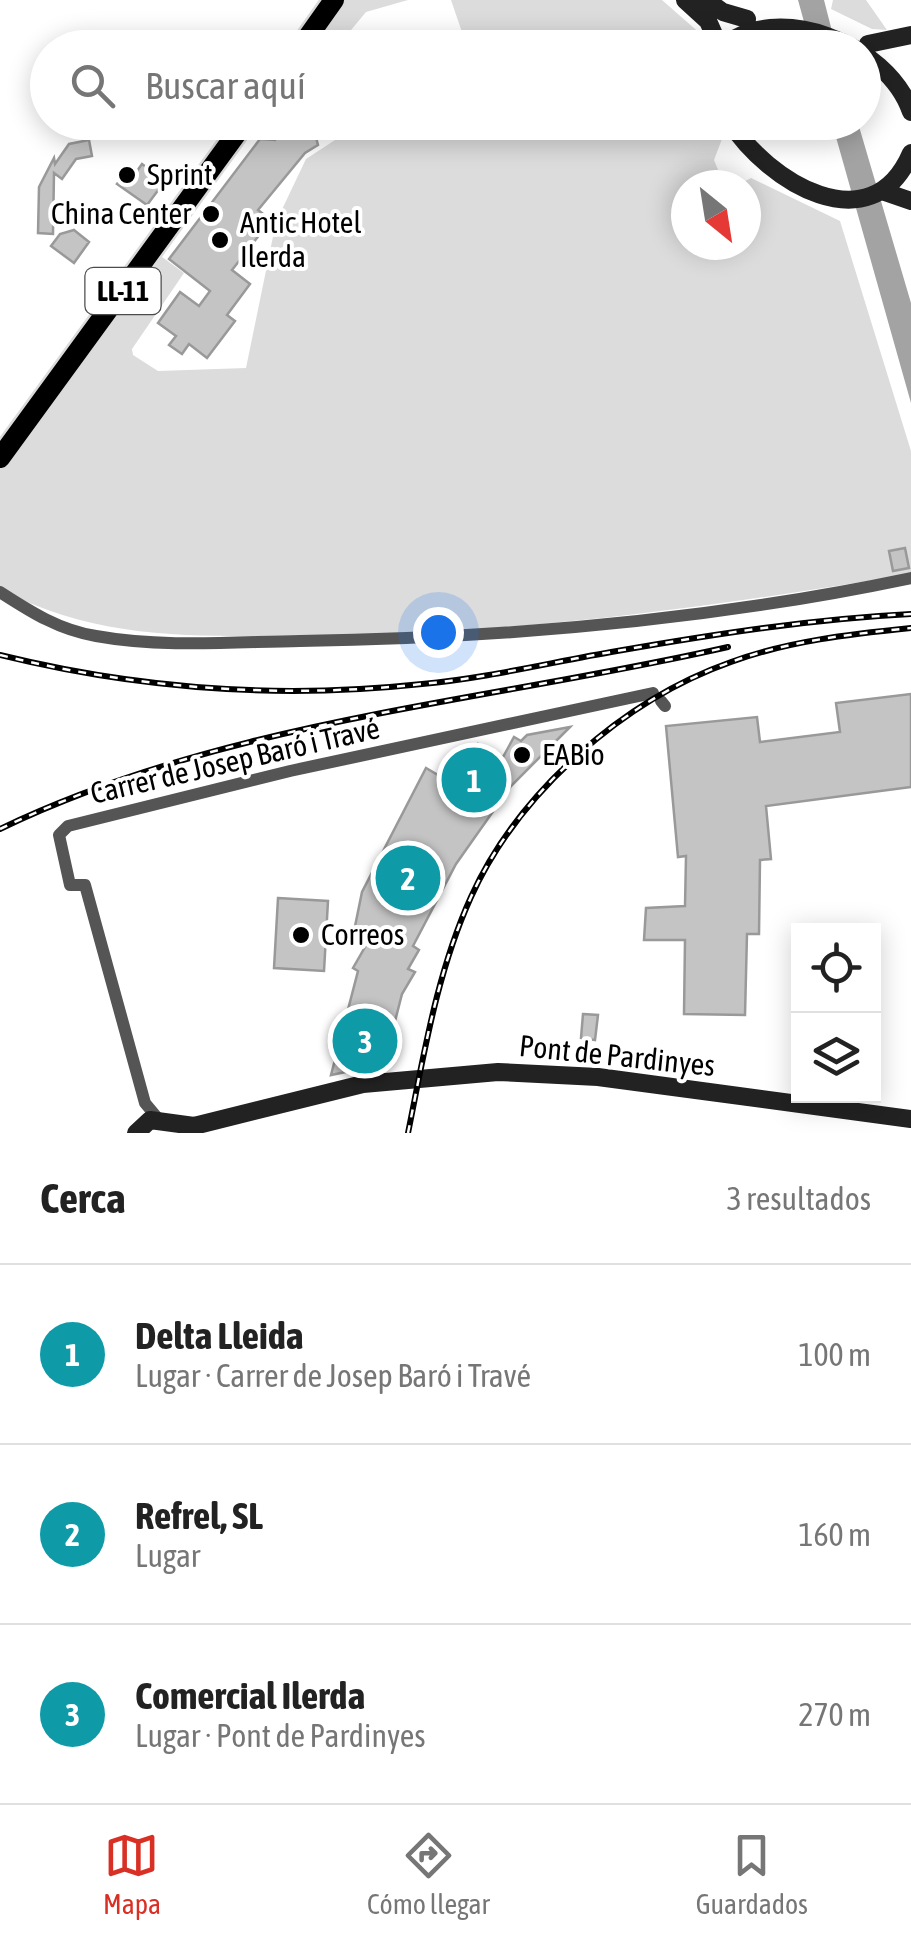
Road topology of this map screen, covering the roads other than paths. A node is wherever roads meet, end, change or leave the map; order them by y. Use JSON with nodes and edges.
{"nodes":[{"id":1,"x":318,"y":0,"type":"edge"},
{"id":2,"x":334,"y":0,"type":"edge"},
{"id":3,"x":685,"y":0,"type":"edge"},
{"id":4,"x":706,"y":0,"type":"edge"},
{"id":5,"x":746,"y":19,"type":"junction"},
{"id":6,"x":297,"y":30,"type":"edge"},
{"id":7,"x":313,"y":30,"type":"edge"},
{"id":8,"x":713,"y":30,"type":"edge"},
{"id":9,"x":737,"y":30,"type":"edge"},
{"id":10,"x":847,"y":30,"type":"edge"},
{"id":11,"x":910,"y":36,"type":"edge"},
{"id":12,"x":881,"y":42,"type":"edge"},
{"id":13,"x":881,"y":59,"type":"edge"},
{"id":14,"x":894,"y":74,"type":"junction"},
{"id":15,"x":911,"y":112,"type":"edge"},
{"id":16,"x":216,"y":140,"type":"edge"},
{"id":17,"x":232,"y":140,"type":"edge"},
{"id":18,"x":743,"y":140,"type":"edge"},
{"id":19,"x":910,"y":164,"type":"edge"},
{"id":20,"x":882,"y":191,"type":"junction"},
{"id":21,"x":911,"y":200,"type":"edge"},
{"id":22,"x":0,"y":436,"type":"edge"},
{"id":23,"x":0,"y":458,"type":"edge"},
{"id":24,"x":911,"y":578,"type":"edge"},
{"id":25,"x":0,"y":592,"type":"edge"},
{"id":26,"x":660,"y":700,"type":"dead end"},
{"id":27,"x":146,"y":1103,"type":"junction"},
{"id":28,"x":911,"y":1119,"type":"edge"},
{"id":29,"x":166,"y":1126,"type":"edge"},
{"id":30,"x":190,"y":1130,"type":"edge"},
{"id":31,"x":137,"y":1131,"type":"edge"}],
"edges":[{"from":1,"to":6,"type":"main road"},
{"from":2,"to":7,"type":"main road"},
{"from":3,"to":8,"type":"main road"},
{"from":4,"to":5,"type":"main road"},
{"from":5,"to":9,"type":"main road"},
{"from":5,"to":10,"type":"main road"},
{"from":11,"to":12,"type":"main road"},
{"from":11,"to":14,"type":"main road"},
{"from":13,"to":14,"type":"main road"},
{"from":14,"to":15,"type":"main road"},
{"from":16,"to":22,"type":"main road","number":"LL-11"},
{"from":17,"to":23,"type":"main road","number":"LL-11"},
{"from":18,"to":20,"type":"main road"},
{"from":19,"to":20,"type":"main road"},
{"from":20,"to":21,"type":"main road"},
{"from":24,"to":25,"type":"street"},
{"from":26,"to":27,"type":"street","name":"Carrer de Josep Baró i Travé"},
{"from":27,"to":29,"type":"street","name":"Carrer de Josep Baró i Travé"},
{"from":27,"to":31,"type":"street","name":"Carrer de Josep Baró i Travé"},
{"from":28,"to":30,"type":"main road","name":"Pont de Pardinyes"},
{"from":29,"to":30,"type":"main road","name":"Pont de Pardinyes"},
{"from":29,"to":31,"type":"main road"}]}
